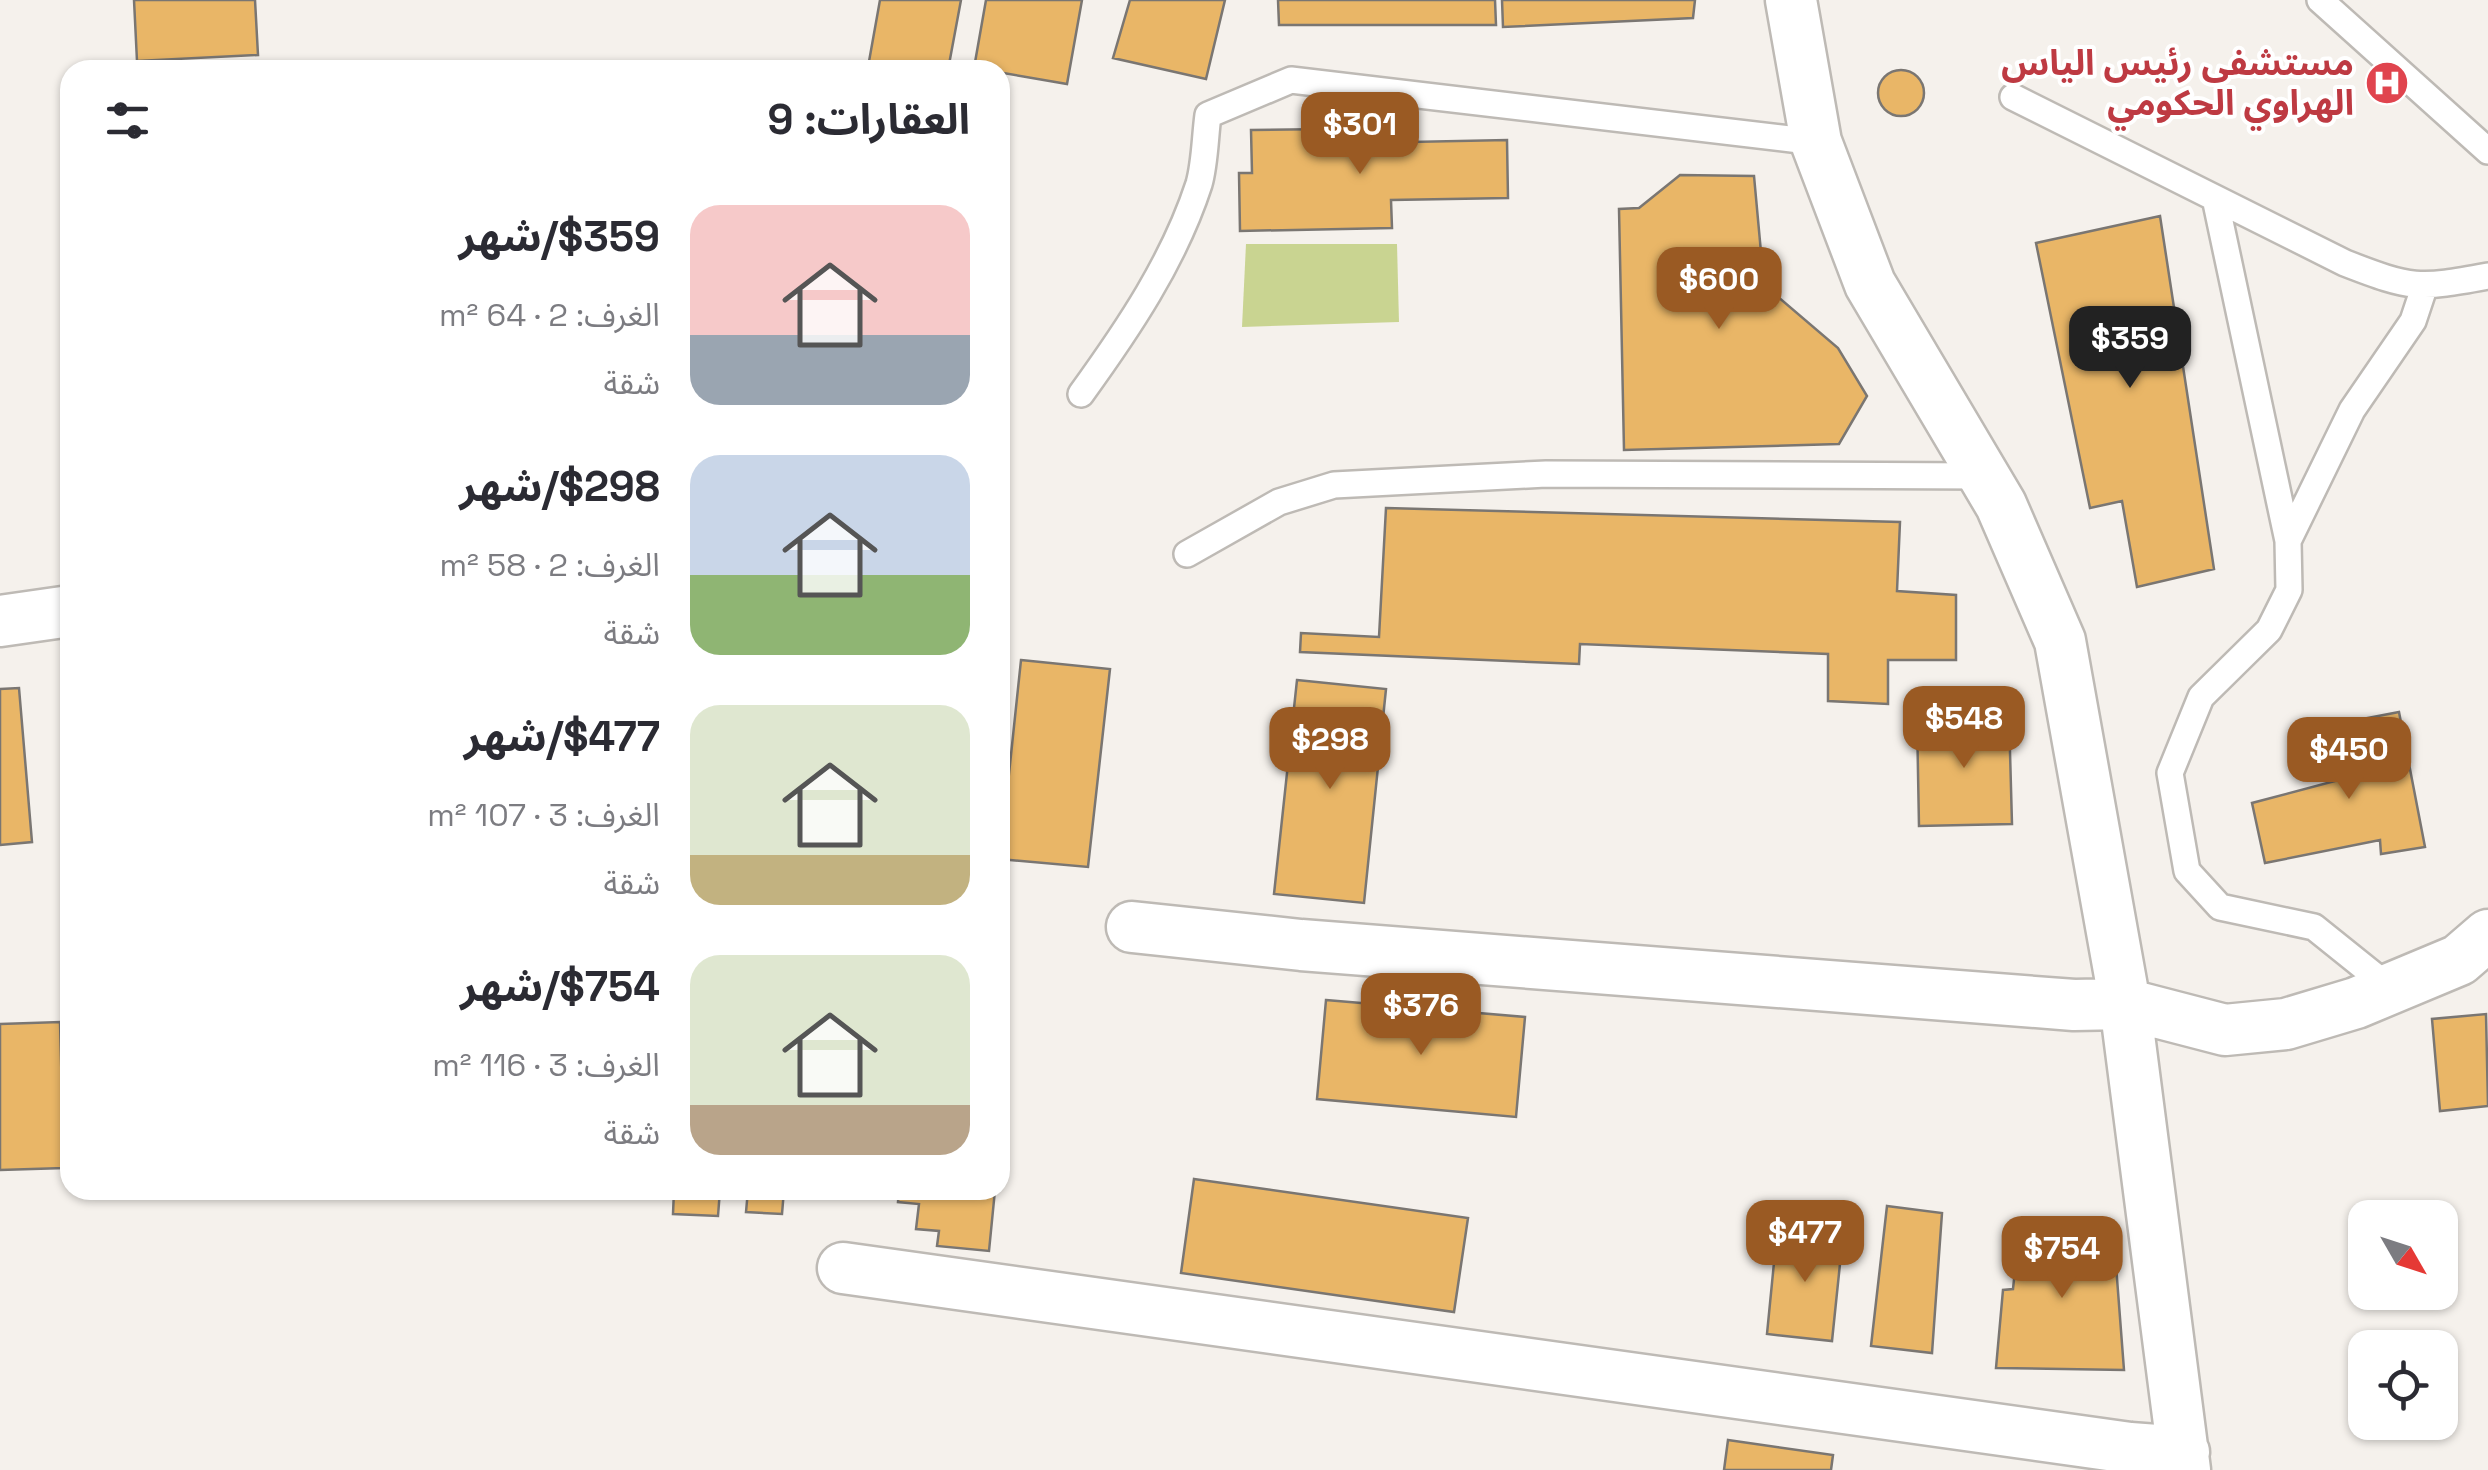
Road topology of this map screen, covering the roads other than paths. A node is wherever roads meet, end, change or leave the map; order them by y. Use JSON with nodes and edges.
{"nodes":[{"id":1,"x":1791,"y":0,"type":"edge"},
{"id":2,"x":2320,"y":0,"type":"edge"},
{"id":3,"x":2013,"y":97,"type":"dead end"},
{"id":4,"x":1816,"y":142,"type":"junction"},
{"id":5,"x":2488,"y":151,"type":"edge"},
{"id":6,"x":2215,"y":198,"type":"junction"},
{"id":7,"x":2488,"y":276,"type":"edge"},
{"id":8,"x":2424,"y":288,"type":"junction"},
{"id":9,"x":1081,"y":394,"type":"dead end"},
{"id":10,"x":1984,"y":476,"type":"junction"},
{"id":11,"x":2288,"y":541,"type":"junction"},
{"id":12,"x":1187,"y":554,"type":"dead end"},
{"id":13,"x":60,"y":612,"type":"edge"},
{"id":14,"x":0,"y":621,"type":"edge"},
{"id":15,"x":1132,"y":927,"type":"dead end"},
{"id":16,"x":2488,"y":934,"type":"edge"},
{"id":17,"x":2390,"y":988,"type":"junction"},
{"id":18,"x":2125,"y":1004,"type":"junction"},
{"id":19,"x":843,"y":1268,"type":"dead end"},
{"id":20,"x":2184,"y":1461,"type":"edge"}],
"edges":[{"from":1,"to":4,"type":"street"},
{"from":2,"to":5,"type":"lane"},
{"from":3,"to":6,"type":"lane"},
{"from":4,"to":9,"type":"lane"},
{"from":4,"to":10,"type":"street"},
{"from":6,"to":8,"type":"lane"},
{"from":6,"to":11,"type":"lane"},
{"from":7,"to":8,"type":"lane"},
{"from":8,"to":11,"type":"lane"},
{"from":10,"to":12,"type":"lane"},
{"from":10,"to":18,"type":"street"},
{"from":11,"to":17,"type":"lane"},
{"from":13,"to":14,"type":"street"},
{"from":15,"to":18,"type":"street"},
{"from":16,"to":17,"type":"street"},
{"from":17,"to":18,"type":"street"},
{"from":18,"to":20,"type":"street"},
{"from":19,"to":20,"type":"street"}]}
